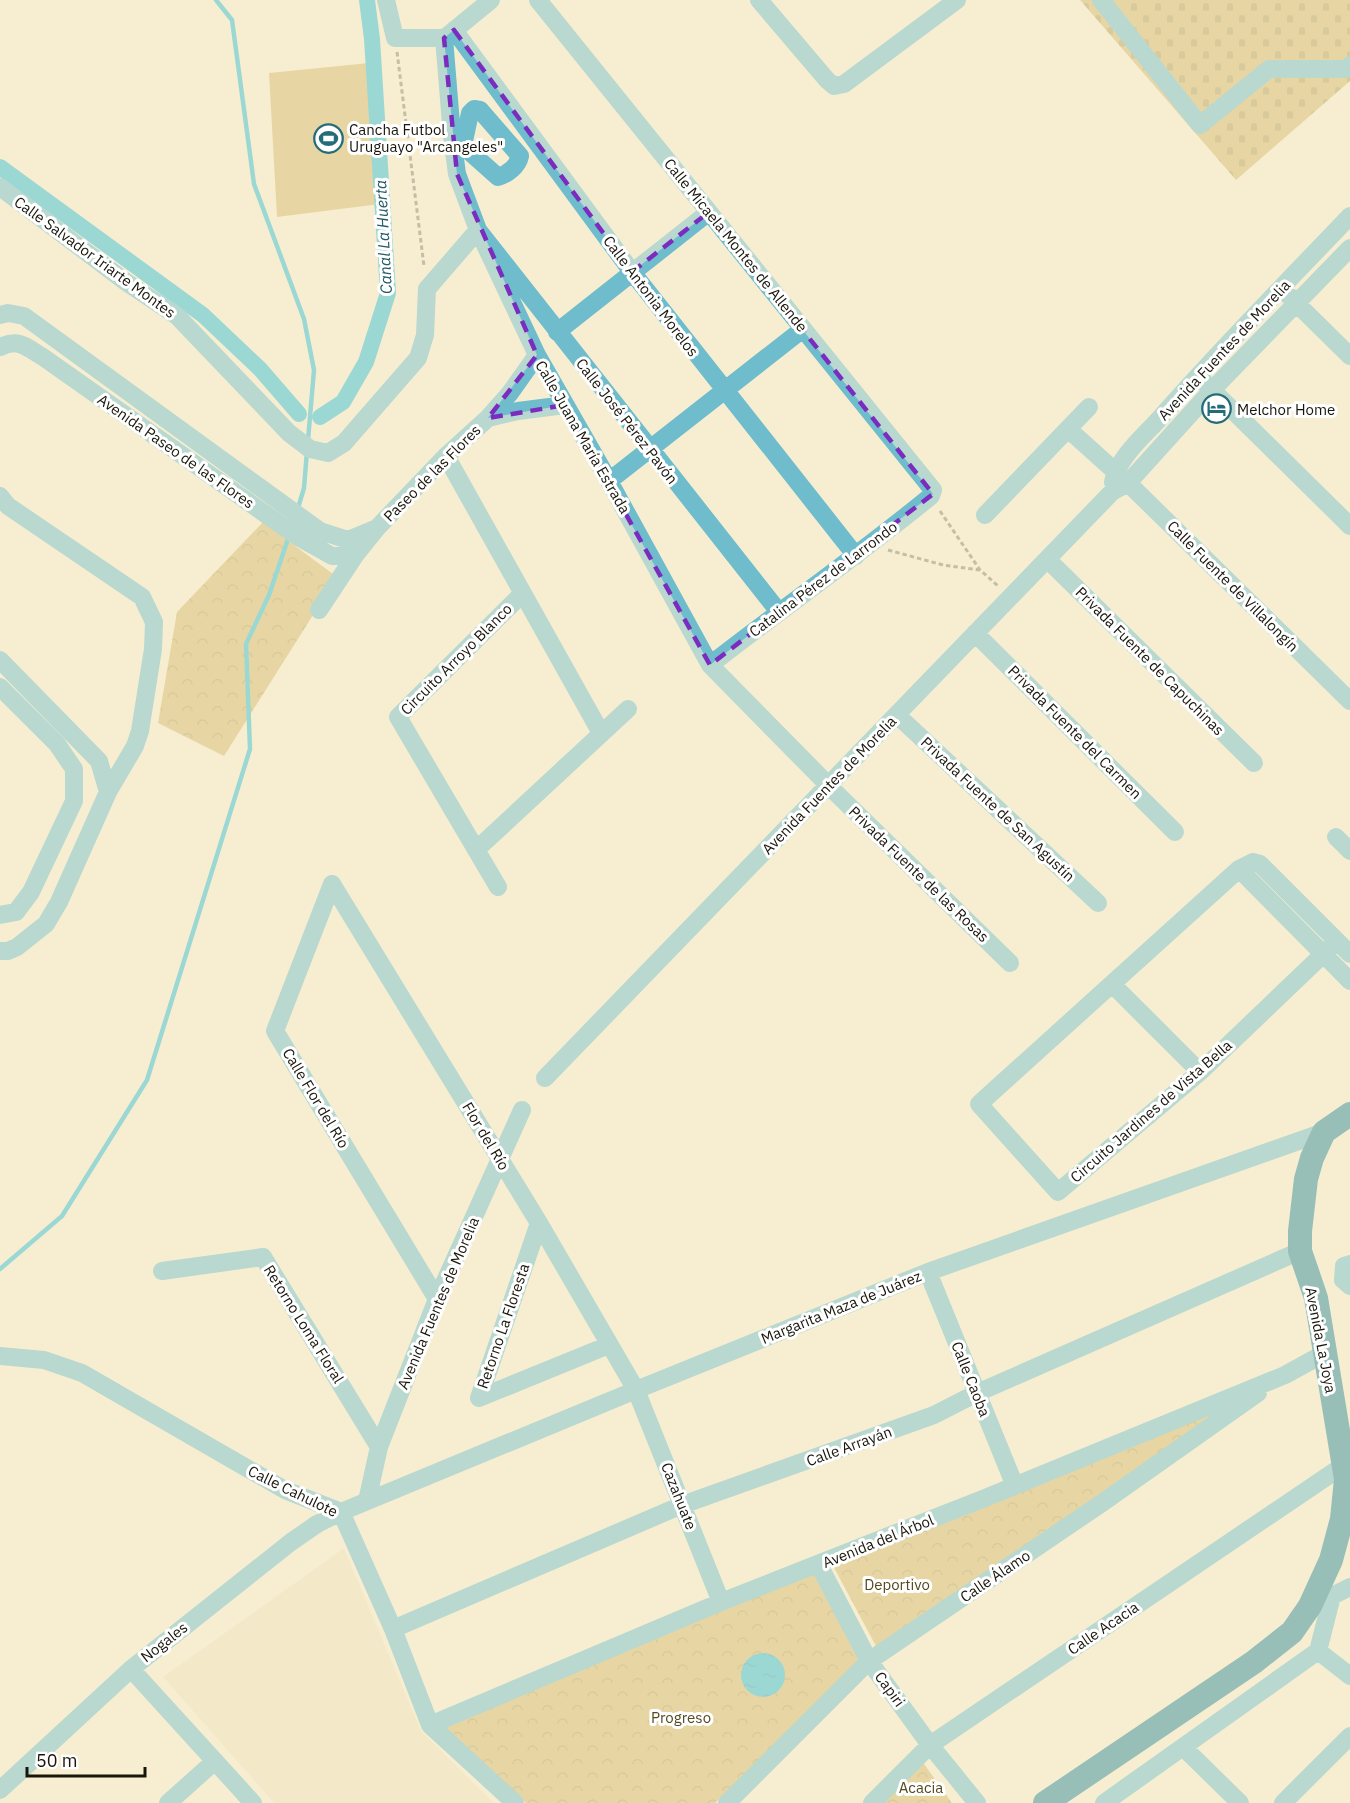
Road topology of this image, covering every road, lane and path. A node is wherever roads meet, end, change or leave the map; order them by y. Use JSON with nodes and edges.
{"nodes":[{"id":1,"x":386,"y":0,"type":"edge"},
{"id":2,"x":490,"y":0,"type":"edge"},
{"id":3,"x":538,"y":0,"type":"edge"},
{"id":4,"x":759,"y":0,"type":"edge"},
{"id":5,"x":957,"y":0,"type":"edge"},
{"id":6,"x":1101,"y":0,"type":"edge"},
{"id":7,"x":449,"y":34,"type":"junction"},
{"id":8,"x":396,"y":38,"type":"junction"},
{"id":9,"x":1350,"y":65,"type":"edge"},
{"id":10,"x":0,"y":187,"type":"edge"},
{"id":11,"x":709,"y":212,"type":"junction"},
{"id":12,"x":1350,"y":216,"type":"edge"},
{"id":13,"x":478,"y":230,"type":"junction"},
{"id":14,"x":1350,"y":248,"type":"edge"},
{"id":15,"x":632,"y":272,"type":"junction"},
{"id":16,"x":1281,"y":288,"type":"junction"},
{"id":17,"x":427,"y":289,"type":"junction"},
{"id":18,"x":1297,"y":304,"type":"junction"},
{"id":19,"x":0,"y":315,"type":"edge"},
{"id":20,"x":803,"y":329,"type":"junction"},
{"id":21,"x":557,"y":332,"type":"junction"},
{"id":22,"x":0,"y":347,"type":"edge"},
{"id":23,"x":537,"y":355,"type":"junction"},
{"id":24,"x":1350,"y":356,"type":"edge"},
{"id":25,"x":1198,"y":376,"type":"junction"},
{"id":26,"x":1212,"y":390,"type":"junction"},
{"id":27,"x":724,"y":391,"type":"junction"},
{"id":28,"x":565,"y":405,"type":"junction"},
{"id":29,"x":1089,"y":407,"type":"dead end"},
{"id":30,"x":488,"y":418,"type":"junction"},
{"id":31,"x":1068,"y":429,"type":"junction"},
{"id":32,"x":649,"y":449,"type":"junction"},
{"id":33,"x":446,"y":456,"type":"junction"},
{"id":34,"x":609,"y":481,"type":"junction"},
{"id":35,"x":1118,"y":482,"type":"junction"},
{"id":36,"x":932,"y":493,"type":"junction"},
{"id":37,"x":0,"y":496,"type":"edge"},
{"id":38,"x":985,"y":515,"type":"dead end"},
{"id":39,"x":292,"y":519,"type":"junction"},
{"id":40,"x":1350,"y":526,"type":"edge"},
{"id":41,"x":871,"y":545,"type":"junction"},
{"id":42,"x":352,"y":547,"type":"junction"},
{"id":43,"x":856,"y":556,"type":"junction"},
{"id":44,"x":1047,"y":560,"type":"junction"},
{"id":45,"x":980,"y":570,"type":"junction"},
{"id":46,"x":522,"y":594,"type":"junction"},
{"id":47,"x":1011,"y":596,"type":"junction"},
{"id":48,"x":319,"y":610,"type":"dead end"},
{"id":49,"x":778,"y":612,"type":"junction"},
{"id":50,"x":975,"y":633,"type":"junction"},
{"id":51,"x":0,"y":660,"type":"edge"},
{"id":52,"x":710,"y":665,"type":"junction"},
{"id":53,"x":0,"y":687,"type":"edge"},
{"id":54,"x":1350,"y":702,"type":"edge"},
{"id":55,"x":628,"y":709,"type":"dead end"},
{"id":56,"x":897,"y":715,"type":"junction"},
{"id":57,"x":601,"y":733,"type":"junction"},
{"id":58,"x":135,"y":746,"type":"junction"},
{"id":59,"x":99,"y":761,"type":"junction"},
{"id":60,"x":1254,"y":763,"type":"dead end"},
{"id":61,"x":74,"y":769,"type":"junction"},
{"id":62,"x":828,"y":785,"type":"junction"},
{"id":63,"x":75,"y":789,"type":"junction"},
{"id":64,"x":108,"y":792,"type":"junction"},
{"id":65,"x":1174,"y":832,"type":"dead end"},
{"id":66,"x":1336,"y":837,"type":"dead end"},
{"id":67,"x":477,"y":849,"type":"junction"},
{"id":68,"x":1350,"y":851,"type":"edge"},
{"id":69,"x":1239,"y":869,"type":"junction"},
{"id":70,"x":332,"y":884,"type":"joint"},
{"id":71,"x":498,"y":887,"type":"dead end"},
{"id":72,"x":1098,"y":903,"type":"dead end"},
{"id":73,"x":8,"y":913,"type":"edge"},
{"id":74,"x":1337,"y":941,"type":"junction"},
{"id":75,"x":23,"y":942,"type":"junction"},
{"id":76,"x":0,"y":951,"type":"edge"},
{"id":77,"x":1350,"y":954,"type":"edge"},
{"id":78,"x":1323,"y":955,"type":"junction"},
{"id":79,"x":1010,"y":963,"type":"dead end"},
{"id":80,"x":1350,"y":981,"type":"edge"},
{"id":81,"x":1112,"y":984,"type":"junction"},
{"id":82,"x":1200,"y":1072,"type":"junction"},
{"id":83,"x":545,"y":1078,"type":"dead end"},
{"id":84,"x":522,"y":1110,"type":"dead end"},
{"id":85,"x":1350,"y":1114,"type":"edge"},
{"id":86,"x":1324,"y":1132,"type":"junction"},
{"id":87,"x":1350,"y":1132,"type":"edge"},
{"id":88,"x":499,"y":1158,"type":"junction"},
{"id":89,"x":539,"y":1223,"type":"junction"},
{"id":90,"x":1300,"y":1251,"type":"junction"},
{"id":91,"x":1350,"y":1264,"type":"edge"},
{"id":92,"x":162,"y":1271,"type":"dead end"},
{"id":93,"x":928,"y":1272,"type":"junction"},
{"id":94,"x":1350,"y":1286,"type":"edge"},
{"id":95,"x":437,"y":1299,"type":"junction"},
{"id":96,"x":609,"y":1345,"type":"junction"},
{"id":97,"x":1324,"y":1353,"type":"junction"},
{"id":98,"x":0,"y":1356,"type":"edge"},
{"id":99,"x":1285,"y":1375,"type":"junction"},
{"id":100,"x":636,"y":1390,"type":"junction"},
{"id":101,"x":977,"y":1393,"type":"junction"},
{"id":102,"x":379,"y":1447,"type":"junction"},
{"id":103,"x":1347,"y":1474,"type":"edge"},
{"id":104,"x":1015,"y":1486,"type":"junction"},
{"id":105,"x":368,"y":1501,"type":"junction"},
{"id":106,"x":682,"y":1506,"type":"junction"},
{"id":107,"x":341,"y":1512,"type":"junction"},
{"id":108,"x":819,"y":1565,"type":"junction"},
{"id":109,"x":1350,"y":1587,"type":"edge"},
{"id":110,"x":1321,"y":1601,"type":"junction"},
{"id":111,"x":721,"y":1602,"type":"junction"},
{"id":112,"x":393,"y":1629,"type":"junction"},
{"id":113,"x":1318,"y":1651,"type":"junction"},
{"id":114,"x":869,"y":1661,"type":"junction"},
{"id":115,"x":131,"y":1669,"type":"junction"},
{"id":116,"x":1350,"y":1676,"type":"edge"},
{"id":117,"x":430,"y":1725,"type":"junction"},
{"id":118,"x":1350,"y":1736,"type":"edge"},
{"id":119,"x":930,"y":1745,"type":"junction"},
{"id":120,"x":1184,"y":1748,"type":"junction"},
{"id":121,"x":215,"y":1761,"type":"junction"},
{"id":122,"x":2,"y":1783,"type":"edge"},
{"id":123,"x":168,"y":1803,"type":"edge"},
{"id":124,"x":253,"y":1803,"type":"edge"},
{"id":125,"x":515,"y":1803,"type":"edge"},
{"id":126,"x":727,"y":1803,"type":"edge"},
{"id":127,"x":872,"y":1803,"type":"edge"},
{"id":128,"x":977,"y":1803,"type":"edge"},
{"id":129,"x":1045,"y":1803,"type":"edge"},
{"id":130,"x":1104,"y":1803,"type":"edge"},
{"id":131,"x":1240,"y":1803,"type":"edge"},
{"id":132,"x":1283,"y":1803,"type":"edge"}],
"edges":[{"from":1,"to":8,"type":"street"},
{"from":2,"to":7,"type":"street"},
{"from":3,"to":11,"type":"street","name":"Calle Micaela Montes de Allende"},
{"from":4,"to":5,"type":"street"},
{"from":6,"to":9,"type":"street"},
{"from":7,"to":8,"type":"street"},
{"from":7,"to":13,"type":"street","name":"Calle Juana María Estrada"},
{"from":7,"to":15,"type":"street","name":"Calle Antonia Morelos"},
{"from":8,"to":17,"type":"path"},
{"from":10,"to":17,"type":"street","name":"Calle Salvador Iriarte Montes"},
{"from":11,"to":15,"type":"street"},
{"from":11,"to":20,"type":"street","name":"Calle Micaela Montes de Allende"},
{"from":12,"to":16,"type":"street","name":"Avenida Fuentes de Morelia"},
{"from":13,"to":17,"type":"street"},
{"from":13,"to":21,"type":"street","name":"Calle José Pérez Pavón"},
{"from":13,"to":23,"type":"street","name":"Calle Juana María Estrada"},
{"from":14,"to":18,"type":"street","name":"Avenida Fuentes de Morelia"},
{"from":15,"to":21,"type":"street"},
{"from":15,"to":27,"type":"street","name":"Calle Antonia Morelos"},
{"from":16,"to":18,"type":"street"},
{"from":16,"to":25,"type":"street","name":"Avenida Fuentes de Morelia"},
{"from":18,"to":24,"type":"street"},
{"from":18,"to":26,"type":"street","name":"Avenida Fuentes de Morelia"},
{"from":19,"to":39,"type":"street","name":"Avenida Paseo de las Flores"},
{"from":20,"to":27,"type":"street"},
{"from":20,"to":36,"type":"street","name":"Calle Micaela Montes de Allende"},
{"from":21,"to":32,"type":"street","name":"Calle José Pérez Pavón"},
{"from":22,"to":39,"type":"street","name":"Avenida Paseo de las Flores"},
{"from":23,"to":28,"type":"street","name":"Calle Juana María Estrada"},
{"from":23,"to":30,"type":"street","name":"Paseo de las Flores"},
{"from":25,"to":26,"type":"street"},
{"from":25,"to":35,"type":"street","name":"Avenida Fuentes de Morelia"},
{"from":26,"to":35,"type":"street","name":"Avenida Fuentes de Morelia"},
{"from":26,"to":40,"type":"street"},
{"from":27,"to":32,"type":"street"},
{"from":27,"to":43,"type":"street","name":"Calle Antonia Morelos"},
{"from":28,"to":30,"type":"street","name":"Paseo de las Flores"},
{"from":28,"to":34,"type":"street","name":"Calle Juana María Estrada"},
{"from":29,"to":31,"type":"street"},
{"from":30,"to":33,"type":"street","name":"Paseo de las Flores"},
{"from":31,"to":35,"type":"street","name":"Calle Fuente de Villalongín"},
{"from":31,"to":38,"type":"street"},
{"from":32,"to":34,"type":"street"},
{"from":32,"to":49,"type":"street","name":"Calle José Pérez Pavón"},
{"from":33,"to":42,"type":"street","name":"Paseo de las Flores"},
{"from":33,"to":46,"type":"street","name":"Circuito Arroyo Blanco"},
{"from":34,"to":52,"type":"street","name":"Calle Juana María Estrada"},
{"from":35,"to":44,"type":"street","name":"Avenida Fuentes de Morelia"},
{"from":35,"to":54,"type":"street","name":"Calle Fuente de Villalongín"},
{"from":36,"to":41,"type":"street","name":"Catalina Pérez de Larrondo"},
{"from":36,"to":45,"type":"path"},
{"from":37,"to":58,"type":"street"},
{"from":39,"to":42,"type":"street","name":"Avenida Paseo de las Flores"},
{"from":41,"to":43,"type":"street","name":"Catalina Pérez de Larrondo"},
{"from":41,"to":45,"type":"path"},
{"from":42,"to":48,"type":"street","name":"Paseo de las Flores"},
{"from":43,"to":49,"type":"street","name":"Catalina Pérez de Larrondo"},
{"from":44,"to":47,"type":"street","name":"Avenida Fuentes de Morelia"},
{"from":44,"to":60,"type":"street","name":"Privada Fuente de Capuchinas"},
{"from":45,"to":47,"type":"path"},
{"from":46,"to":57,"type":"street","name":"Circuito Arroyo Blanco"},
{"from":46,"to":67,"type":"street","name":"Circuito Arroyo Blanco"},
{"from":47,"to":50,"type":"street","name":"Avenida Fuentes de Morelia"},
{"from":49,"to":52,"type":"street","name":"Catalina Pérez de Larrondo"},
{"from":50,"to":56,"type":"street","name":"Avenida Fuentes de Morelia"},
{"from":50,"to":65,"type":"street","name":"Privada Fuente del Carmen"},
{"from":51,"to":59,"type":"street"},
{"from":52,"to":62,"type":"street","name":"Calle Juana María Estrada"},
{"from":53,"to":61,"type":"street"},
{"from":55,"to":57,"type":"street"},
{"from":56,"to":62,"type":"street","name":"Avenida Fuentes de Morelia"},
{"from":56,"to":72,"type":"street","name":"Privada Fuente de San Agustín"},
{"from":57,"to":67,"type":"street"},
{"from":58,"to":59,"type":"street"},
{"from":58,"to":64,"type":"street"},
{"from":59,"to":61,"type":"street"},
{"from":59,"to":64,"type":"street"},
{"from":61,"to":63,"type":"street"},
{"from":62,"to":79,"type":"street","name":"Privada Fuente de las Rosas"},
{"from":62,"to":83,"type":"street","name":"Avenida Fuentes de Morelia"},
{"from":63,"to":64,"type":"street"},
{"from":63,"to":73,"type":"street"},
{"from":64,"to":75,"type":"street"},
{"from":66,"to":68,"type":"street"},
{"from":67,"to":71,"type":"street","name":"Circuito Arroyo Blanco"},
{"from":69,"to":74,"type":"street"},
{"from":69,"to":78,"type":"street"},
{"from":69,"to":81,"type":"street","name":"Circuito Jardines de Vista Bella"},
{"from":70,"to":88,"type":"street","name":"Flor del Río"},
{"from":70,"to":95,"type":"street","name":"Calle Flor del Río"},
{"from":73,"to":75,"type":"street"},
{"from":74,"to":77,"type":"street"},
{"from":74,"to":78,"type":"street","name":"Circuito Jardines de Vista Bella"},
{"from":75,"to":76,"type":"street"},
{"from":78,"to":80,"type":"street"},
{"from":78,"to":82,"type":"street","name":"Circuito Jardines de Vista Bella"},
{"from":81,"to":82,"type":"street"},
{"from":81,"to":82,"type":"street","name":"Circuito Jardines de Vista Bella"},
{"from":84,"to":88,"type":"street","name":"Avenida Fuentes de Morelia"},
{"from":85,"to":86,"type":"main road"},
{"from":86,"to":87,"type":"main road","name":"Margarita Maza de Juárez"},
{"from":86,"to":90,"type":"main road","name":"Avenida La Joya"},
{"from":86,"to":93,"type":"street","name":"Margarita Maza de Juárez"},
{"from":88,"to":89,"type":"street","name":"Flor del Río"},
{"from":88,"to":95,"type":"street","name":"Avenida Fuentes de Morelia"},
{"from":89,"to":96,"type":"street","name":"Flor del Río"},
{"from":89,"to":96,"type":"street","name":"Retorno La Floresta"},
{"from":90,"to":97,"type":"main road","name":"Avenida La Joya"},
{"from":90,"to":101,"type":"street","name":"Calle Arrayán"},
{"from":91,"to":94,"type":"street"},
{"from":92,"to":102,"type":"street","name":"Retorno Loma Floral"},
{"from":93,"to":100,"type":"street","name":"Margarita Maza de Juárez"},
{"from":93,"to":101,"type":"street","name":"Calle Caoba"},
{"from":95,"to":102,"type":"street","name":"Avenida Fuentes de Morelia"},
{"from":96,"to":100,"type":"street","name":"Flor del Río"},
{"from":97,"to":99,"type":"street","name":"Avenida del Árbol"},
{"from":97,"to":103,"type":"main road","name":"Avenida La Joya"},
{"from":98,"to":107,"type":"street","name":"Calle Cahulote"},
{"from":99,"to":104,"type":"street","name":"Avenida del Árbol"},
{"from":99,"to":114,"type":"street","name":"Calle Álamo"},
{"from":100,"to":105,"type":"street","name":"Margarita Maza de Juárez"},
{"from":100,"to":106,"type":"street","name":"Cazahuate"},
{"from":101,"to":104,"type":"street","name":"Calle Caoba"},
{"from":101,"to":106,"type":"street","name":"Calle Arrayán"},
{"from":102,"to":105,"type":"street","name":"Avenida Fuentes de Morelia"},
{"from":103,"to":110,"type":"main road","name":"Avenida La Joya"},
{"from":103,"to":119,"type":"street","name":"Calle Acacia"},
{"from":104,"to":108,"type":"street","name":"Avenida del Árbol"},
{"from":105,"to":107,"type":"street","name":"Margarita Maza de Juárez"},
{"from":106,"to":111,"type":"street","name":"Cazahuate"},
{"from":106,"to":112,"type":"street","name":"Calle Arrayán"},
{"from":107,"to":112,"type":"street","name":"Calle Cahulote"},
{"from":107,"to":115,"type":"street","name":"Nogales"},
{"from":108,"to":111,"type":"street","name":"Avenida del Árbol"},
{"from":108,"to":114,"type":"street","name":"Capiri"},
{"from":109,"to":110,"type":"street"},
{"from":110,"to":113,"type":"street","name":"Avenida La Joya"},
{"from":110,"to":129,"type":"main road","name":"Avenida La Joya"},
{"from":111,"to":117,"type":"street","name":"Avenida del Árbol"},
{"from":112,"to":117,"type":"street","name":"Calle Cahulote"},
{"from":113,"to":116,"type":"street"},
{"from":113,"to":120,"type":"street"},
{"from":114,"to":119,"type":"street","name":"Capiri"},
{"from":114,"to":126,"type":"street","name":"Calle Álamo"},
{"from":115,"to":121,"type":"street"},
{"from":115,"to":122,"type":"street","name":"Nogales"},
{"from":117,"to":125,"type":"street","name":"Calle Cahulote"},
{"from":118,"to":132,"type":"street"},
{"from":119,"to":127,"type":"street","name":"Calle Acacia"},
{"from":119,"to":128,"type":"street","name":"Capiri"},
{"from":120,"to":130,"type":"street"},
{"from":120,"to":131,"type":"street"},
{"from":121,"to":123,"type":"street"},
{"from":121,"to":124,"type":"street"}]}
